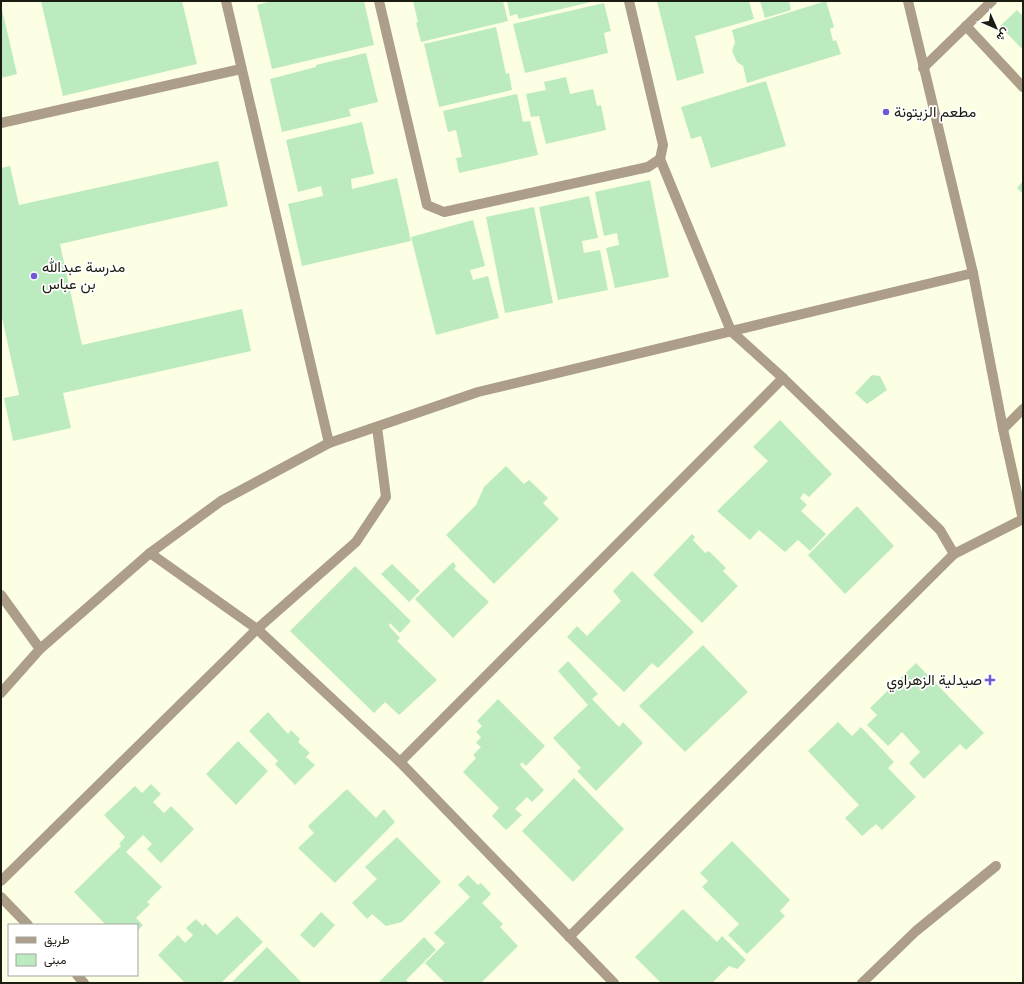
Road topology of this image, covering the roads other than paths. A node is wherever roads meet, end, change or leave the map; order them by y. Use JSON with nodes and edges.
{"nodes":[{"id":1,"x":226,"y":1,"type":"edge"},
{"id":2,"x":379,"y":1,"type":"edge"},
{"id":3,"x":629,"y":1,"type":"edge"},
{"id":4,"x":908,"y":1,"type":"edge"},
{"id":5,"x":992,"y":1,"type":"edge"},
{"id":6,"x":966,"y":26,"type":"junction"},
{"id":7,"x":923,"y":68,"type":"junction"},
{"id":8,"x":241,"y":69,"type":"junction"},
{"id":9,"x":1023,"y":86,"type":"edge"},
{"id":10,"x":1,"y":122,"type":"edge"},
{"id":11,"x":660,"y":159,"type":"junction"},
{"id":12,"x":973,"y":273,"type":"junction"},
{"id":13,"x":731,"y":331,"type":"junction"},
{"id":14,"x":784,"y":378,"type":"junction"},
{"id":15,"x":1023,"y":409,"type":"edge"},
{"id":16,"x":377,"y":427,"type":"junction"},
{"id":17,"x":1003,"y":429,"type":"junction"},
{"id":18,"x":329,"y":443,"type":"junction"},
{"id":19,"x":1023,"y":519,"type":"edge"},
{"id":20,"x":150,"y":553,"type":"junction"},
{"id":21,"x":954,"y":554,"type":"junction"},
{"id":22,"x":1,"y":595,"type":"edge"},
{"id":23,"x":257,"y":629,"type":"junction"},
{"id":24,"x":40,"y":649,"type":"junction"},
{"id":25,"x":1,"y":693,"type":"edge"},
{"id":26,"x":400,"y":762,"type":"junction"},
{"id":27,"x":996,"y":866,"type":"dead end"},
{"id":28,"x":1,"y":882,"type":"edge"},
{"id":29,"x":1,"y":896,"type":"edge"},
{"id":30,"x":27,"y":924,"type":"edge"},
{"id":31,"x":568,"y":937,"type":"junction"},
{"id":32,"x":614,"y":983,"type":"edge"},
{"id":33,"x":862,"y":983,"type":"edge"}],
"edges":[{"from":1,"to":8,"type":"street"},
{"from":2,"to":11,"type":"street"},
{"from":3,"to":11,"type":"street"},
{"from":4,"to":7,"type":"street"},
{"from":5,"to":6,"type":"street"},
{"from":6,"to":7,"type":"street"},
{"from":6,"to":9,"type":"street"},
{"from":7,"to":12,"type":"street"},
{"from":8,"to":10,"type":"street"},
{"from":8,"to":18,"type":"street"},
{"from":11,"to":13,"type":"street"},
{"from":12,"to":13,"type":"street"},
{"from":12,"to":17,"type":"street"},
{"from":13,"to":14,"type":"street"},
{"from":13,"to":16,"type":"street"},
{"from":14,"to":21,"type":"street"},
{"from":14,"to":26,"type":"street"},
{"from":15,"to":17,"type":"street"},
{"from":16,"to":18,"type":"street"},
{"from":16,"to":23,"type":"street"},
{"from":17,"to":19,"type":"street"},
{"from":18,"to":20,"type":"street"},
{"from":19,"to":21,"type":"street"},
{"from":20,"to":23,"type":"street"},
{"from":20,"to":24,"type":"street"},
{"from":21,"to":31,"type":"street"},
{"from":22,"to":24,"type":"street"},
{"from":23,"to":26,"type":"street"},
{"from":23,"to":28,"type":"street"},
{"from":24,"to":25,"type":"street"},
{"from":26,"to":31,"type":"street"},
{"from":27,"to":33,"type":"street"},
{"from":29,"to":30,"type":"street"},
{"from":31,"to":32,"type":"street"}]}
